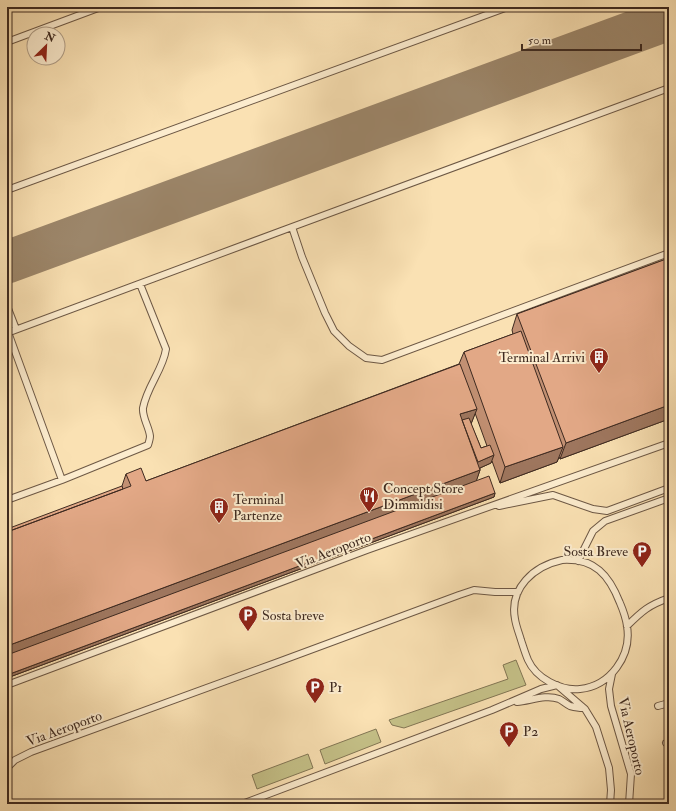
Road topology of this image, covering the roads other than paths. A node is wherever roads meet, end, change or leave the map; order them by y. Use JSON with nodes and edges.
{"nodes":[{"id":1,"x":102,"y":7,"type":"edge"},
{"id":2,"x":508,"y":7,"type":"edge"},
{"id":3,"x":7,"y":42,"type":"edge"},
{"id":4,"x":669,"y":88,"type":"edge"},
{"id":5,"x":7,"y":190,"type":"edge"},
{"id":6,"x":292,"y":227,"type":"junction"},
{"id":7,"x":669,"y":253,"type":"edge"},
{"id":8,"x":140,"y":284,"type":"junction"},
{"id":9,"x":7,"y":306,"type":"edge"},
{"id":10,"x":16,"y":330,"type":"junction"},
{"id":11,"x":7,"y":332,"type":"edge"},
{"id":12,"x":669,"y":443,"type":"edge"},
{"id":13,"x":62,"y":480,"type":"junction"},
{"id":14,"x":669,"y":488,"type":"edge"},
{"id":15,"x":669,"y":498,"type":"edge"},
{"id":16,"x":7,"y":500,"type":"edge"},
{"id":17,"x":474,"y":512,"type":"junction"},
{"id":18,"x":578,"y":561,"type":"junction"},
{"id":19,"x":518,"y":592,"type":"junction"},
{"id":20,"x":669,"y":598,"type":"edge"},
{"id":21,"x":669,"y":624,"type":"edge"},
{"id":22,"x":627,"y":626,"type":"junction"},
{"id":23,"x":669,"y":637,"type":"edge"},
{"id":24,"x":612,"y":674,"type":"junction"},
{"id":25,"x":7,"y":685,"type":"edge"},
{"id":26,"x":557,"y":685,"type":"junction"},
{"id":27,"x":513,"y":702,"type":"junction"},
{"id":28,"x":669,"y":703,"type":"edge"},
{"id":29,"x":658,"y":706,"type":"dead end"},
{"id":30,"x":585,"y":709,"type":"junction"},
{"id":31,"x":7,"y":768,"type":"edge"},
{"id":32,"x":242,"y":804,"type":"edge"},
{"id":33,"x":610,"y":804,"type":"edge"},
{"id":34,"x":629,"y":804,"type":"edge"}],
"edges":[{"from":1,"to":3,"type":"lane"},
{"from":2,"to":5,"type":"lane"},
{"from":4,"to":6,"type":"lane"},
{"from":6,"to":7,"type":"lane"},
{"from":6,"to":8,"type":"lane"},
{"from":8,"to":10,"type":"lane"},
{"from":8,"to":13,"type":"lane"},
{"from":9,"to":10,"type":"lane"},
{"from":10,"to":11,"type":"lane"},
{"from":11,"to":13,"type":"lane"},
{"from":12,"to":17,"type":"lane","name":"Via Aeroporto"},
{"from":13,"to":16,"type":"lane"},
{"from":14,"to":17,"type":"lane"},
{"from":15,"to":18,"type":"lane"},
{"from":17,"to":25,"type":"lane","name":"Via Aeroporto"},
{"from":18,"to":19,"type":"lane","name":"Via Aeroporto"},
{"from":18,"to":22,"type":"lane","name":"Via Aeroporto"},
{"from":19,"to":26,"type":"lane","name":"Via Aeroporto"},
{"from":19,"to":31,"type":"lane","name":"Via Aeroporto"},
{"from":20,"to":22,"type":"lane"},
{"from":21,"to":23,"type":"lane"},
{"from":22,"to":24,"type":"lane","name":"Via Aeroporto"},
{"from":24,"to":26,"type":"lane","name":"Via Aeroporto"},
{"from":24,"to":34,"type":"lane","name":"Via Aeroporto"},
{"from":26,"to":27,"type":"lane"},
{"from":26,"to":30,"type":"lane","name":"Via Aeroporto"},
{"from":27,"to":30,"type":"lane"},
{"from":27,"to":32,"type":"lane"},
{"from":28,"to":29,"type":"lane"},
{"from":30,"to":33,"type":"lane","name":"Via Aeroporto"}]}
